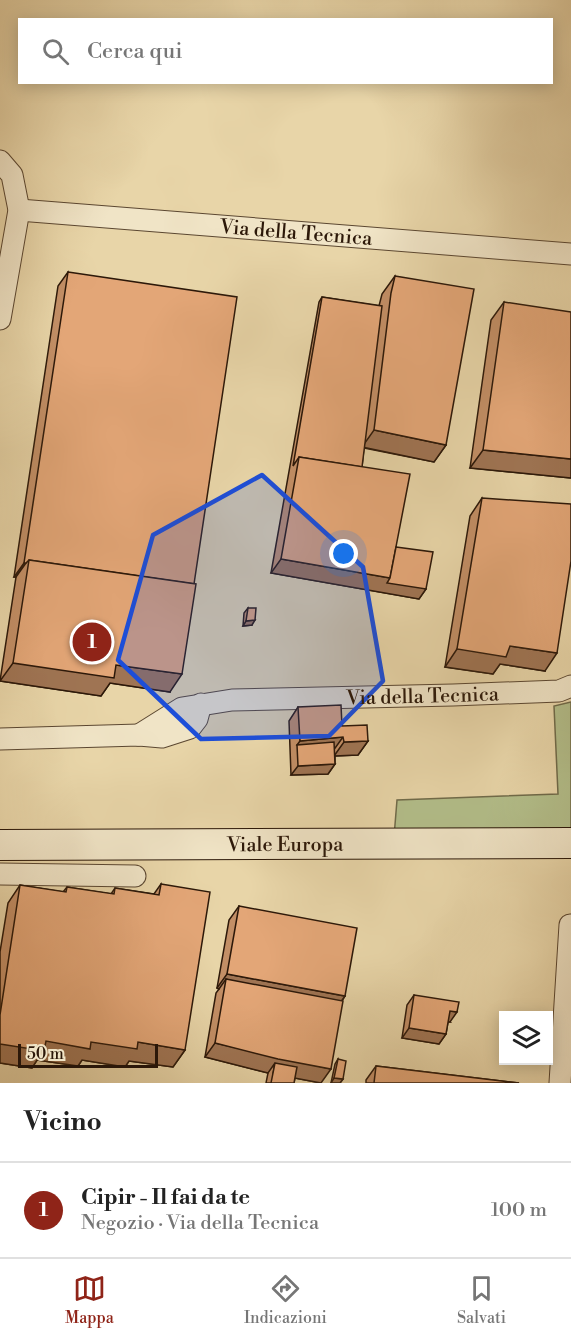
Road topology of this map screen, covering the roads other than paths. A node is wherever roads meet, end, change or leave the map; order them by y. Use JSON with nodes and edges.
{"nodes":[{"id":1,"x":0,"y":161,"type":"edge"},
{"id":2,"x":19,"y":210,"type":"junction"},
{"id":3,"x":571,"y":254,"type":"edge"},
{"id":4,"x":0,"y":319,"type":"edge"},
{"id":5,"x":571,"y":686,"type":"edge"},
{"id":6,"x":0,"y":739,"type":"edge"},
{"id":7,"x":8,"y":842,"type":"edge"},
{"id":8,"x":571,"y":843,"type":"edge"},
{"id":9,"x":0,"y":874,"type":"edge"},
{"id":10,"x":135,"y":876,"type":"dead end"},
{"id":11,"x":570,"y":924,"type":"edge"},
{"id":12,"x":560,"y":1083,"type":"edge"}],
"edges":[{"from":1,"to":2,"type":"street"},
{"from":2,"to":3,"type":"street","name":"Via della Tecnica"},
{"from":2,"to":4,"type":"street"},
{"from":5,"to":6,"type":"street","name":"Via della Tecnica"},
{"from":7,"to":8,"type":"main road","name":"Viale Europa"},
{"from":9,"to":10,"type":"street"},
{"from":11,"to":12,"type":"street"}]}
